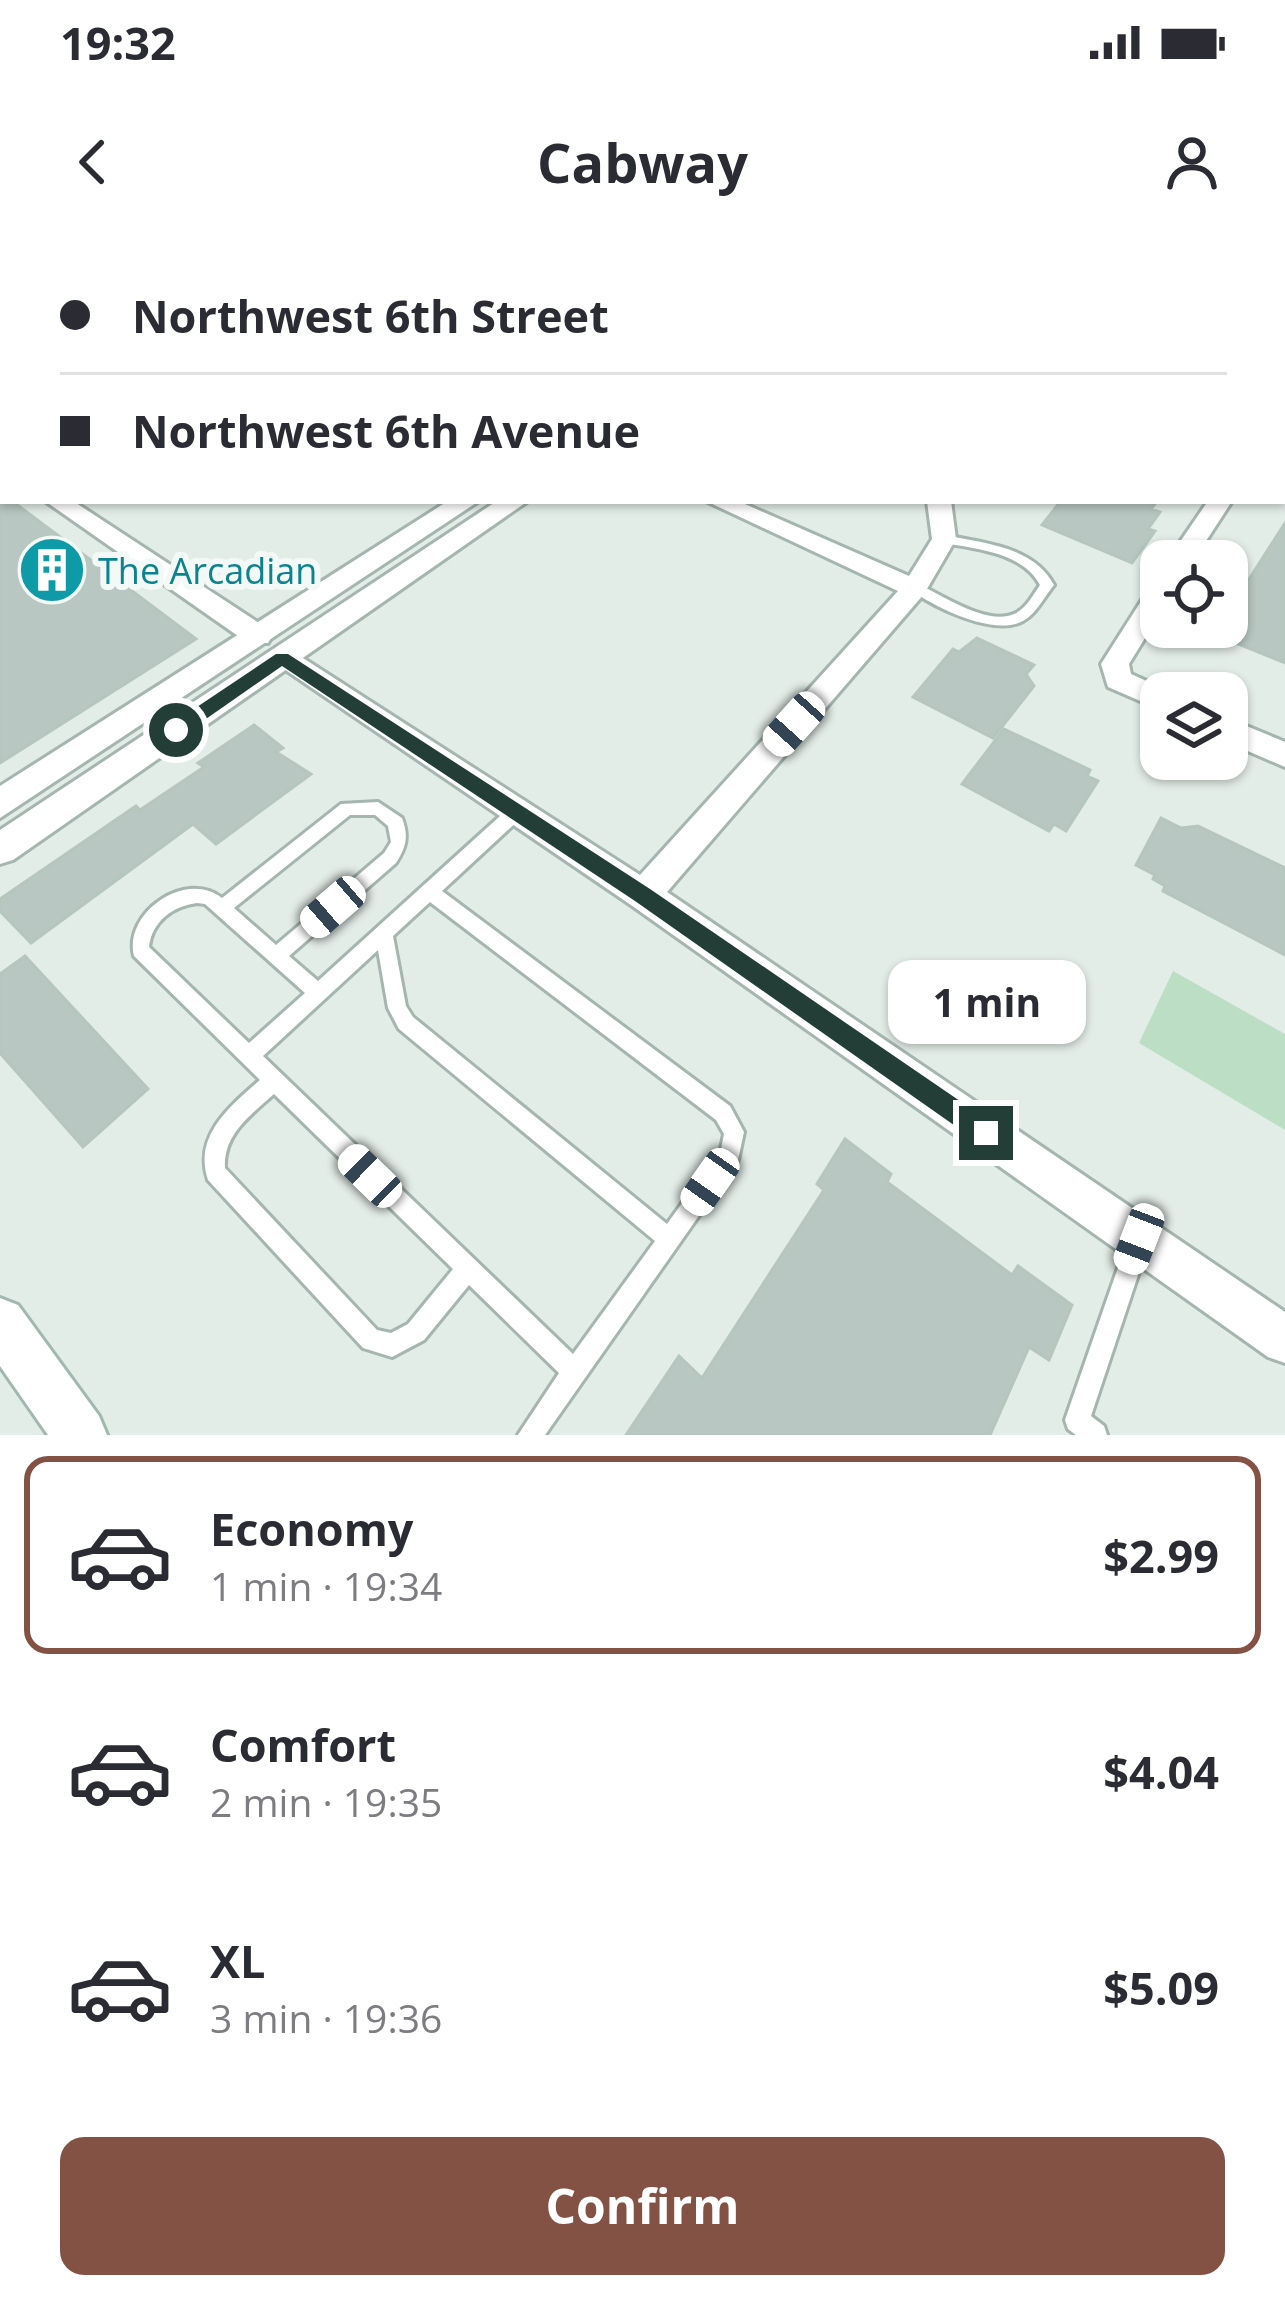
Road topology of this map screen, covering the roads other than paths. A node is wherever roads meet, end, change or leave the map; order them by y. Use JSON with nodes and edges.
{"nodes":[{"id":1,"x":61,"y":504,"type":"edge"},
{"id":2,"x":462,"y":504,"type":"edge"},
{"id":3,"x":510,"y":504,"type":"edge"},
{"id":4,"x":733,"y":504,"type":"edge"},
{"id":5,"x":939,"y":504,"type":"edge"},
{"id":6,"x":1218,"y":504,"type":"edge"},
{"id":7,"x":944,"y":539,"type":"junction"},
{"id":8,"x":1194,"y":540,"type":"edge"},
{"id":9,"x":915,"y":588,"type":"junction"},
{"id":10,"x":1140,"y":624,"type":"edge"},
{"id":11,"x":270,"y":647,"type":"junction"},
{"id":12,"x":1140,"y":690,"type":"edge"},
{"id":13,"x":1248,"y":738,"type":"edge"},
{"id":14,"x":1285,"y":754,"type":"edge"},
{"id":15,"x":0,"y":804,"type":"edge"},
{"id":16,"x":517,"y":811,"type":"junction"},
{"id":17,"x":0,"y":849,"type":"edge"},
{"id":18,"x":429,"y":891,"type":"junction"},
{"id":19,"x":643,"y":895,"type":"junction"},
{"id":20,"x":222,"y":908,"type":"junction"},
{"id":21,"x":384,"y":934,"type":"junction"},
{"id":22,"x":276,"y":956,"type":"junction"},
{"id":23,"x":318,"y":993,"type":"junction"},
{"id":24,"x":249,"y":1056,"type":"junction"},
{"id":25,"x":272,"y":1083,"type":"junction"},
{"id":26,"x":669,"y":1239,"type":"junction"},
{"id":27,"x":1139,"y":1239,"type":"junction"},
{"id":28,"x":469,"y":1269,"type":"junction"},
{"id":29,"x":0,"y":1323,"type":"edge"},
{"id":30,"x":1285,"y":1340,"type":"edge"},
{"id":31,"x":575,"y":1372,"type":"junction"},
{"id":32,"x":80,"y":1435,"type":"edge"},
{"id":33,"x":530,"y":1435,"type":"edge"},
{"id":34,"x":1095,"y":1435,"type":"edge"}],
"edges":[{"from":1,"to":11,"type":"street"},
{"from":2,"to":11,"type":"street"},
{"from":3,"to":11,"type":"street"},
{"from":4,"to":9,"type":"street"},
{"from":5,"to":7,"type":"street"},
{"from":6,"to":8,"type":"street"},
{"from":7,"to":9,"type":"street"},
{"from":7,"to":9,"type":"lane"},
{"from":9,"to":19,"type":"street"},
{"from":10,"to":12,"type":"street"},
{"from":11,"to":15,"type":"street"},
{"from":11,"to":16,"type":"street"},
{"from":11,"to":17,"type":"street"},
{"from":13,"to":14,"type":"street"},
{"from":16,"to":18,"type":"lane"},
{"from":16,"to":19,"type":"street"},
{"from":18,"to":21,"type":"lane"},
{"from":18,"to":26,"type":"lane"},
{"from":19,"to":27,"type":"street"},
{"from":20,"to":22,"type":"lane"},
{"from":20,"to":22,"type":"lane"},
{"from":20,"to":24,"type":"lane"},
{"from":21,"to":23,"type":"lane"},
{"from":21,"to":26,"type":"lane"},
{"from":22,"to":23,"type":"lane"},
{"from":23,"to":24,"type":"lane"},
{"from":24,"to":25,"type":"lane"},
{"from":25,"to":28,"type":"lane"},
{"from":25,"to":28,"type":"lane"},
{"from":26,"to":31,"type":"lane"},
{"from":27,"to":30,"type":"street"},
{"from":27,"to":34,"type":"lane"},
{"from":28,"to":31,"type":"lane"},
{"from":29,"to":32,"type":"street"},
{"from":31,"to":33,"type":"lane"}]}
